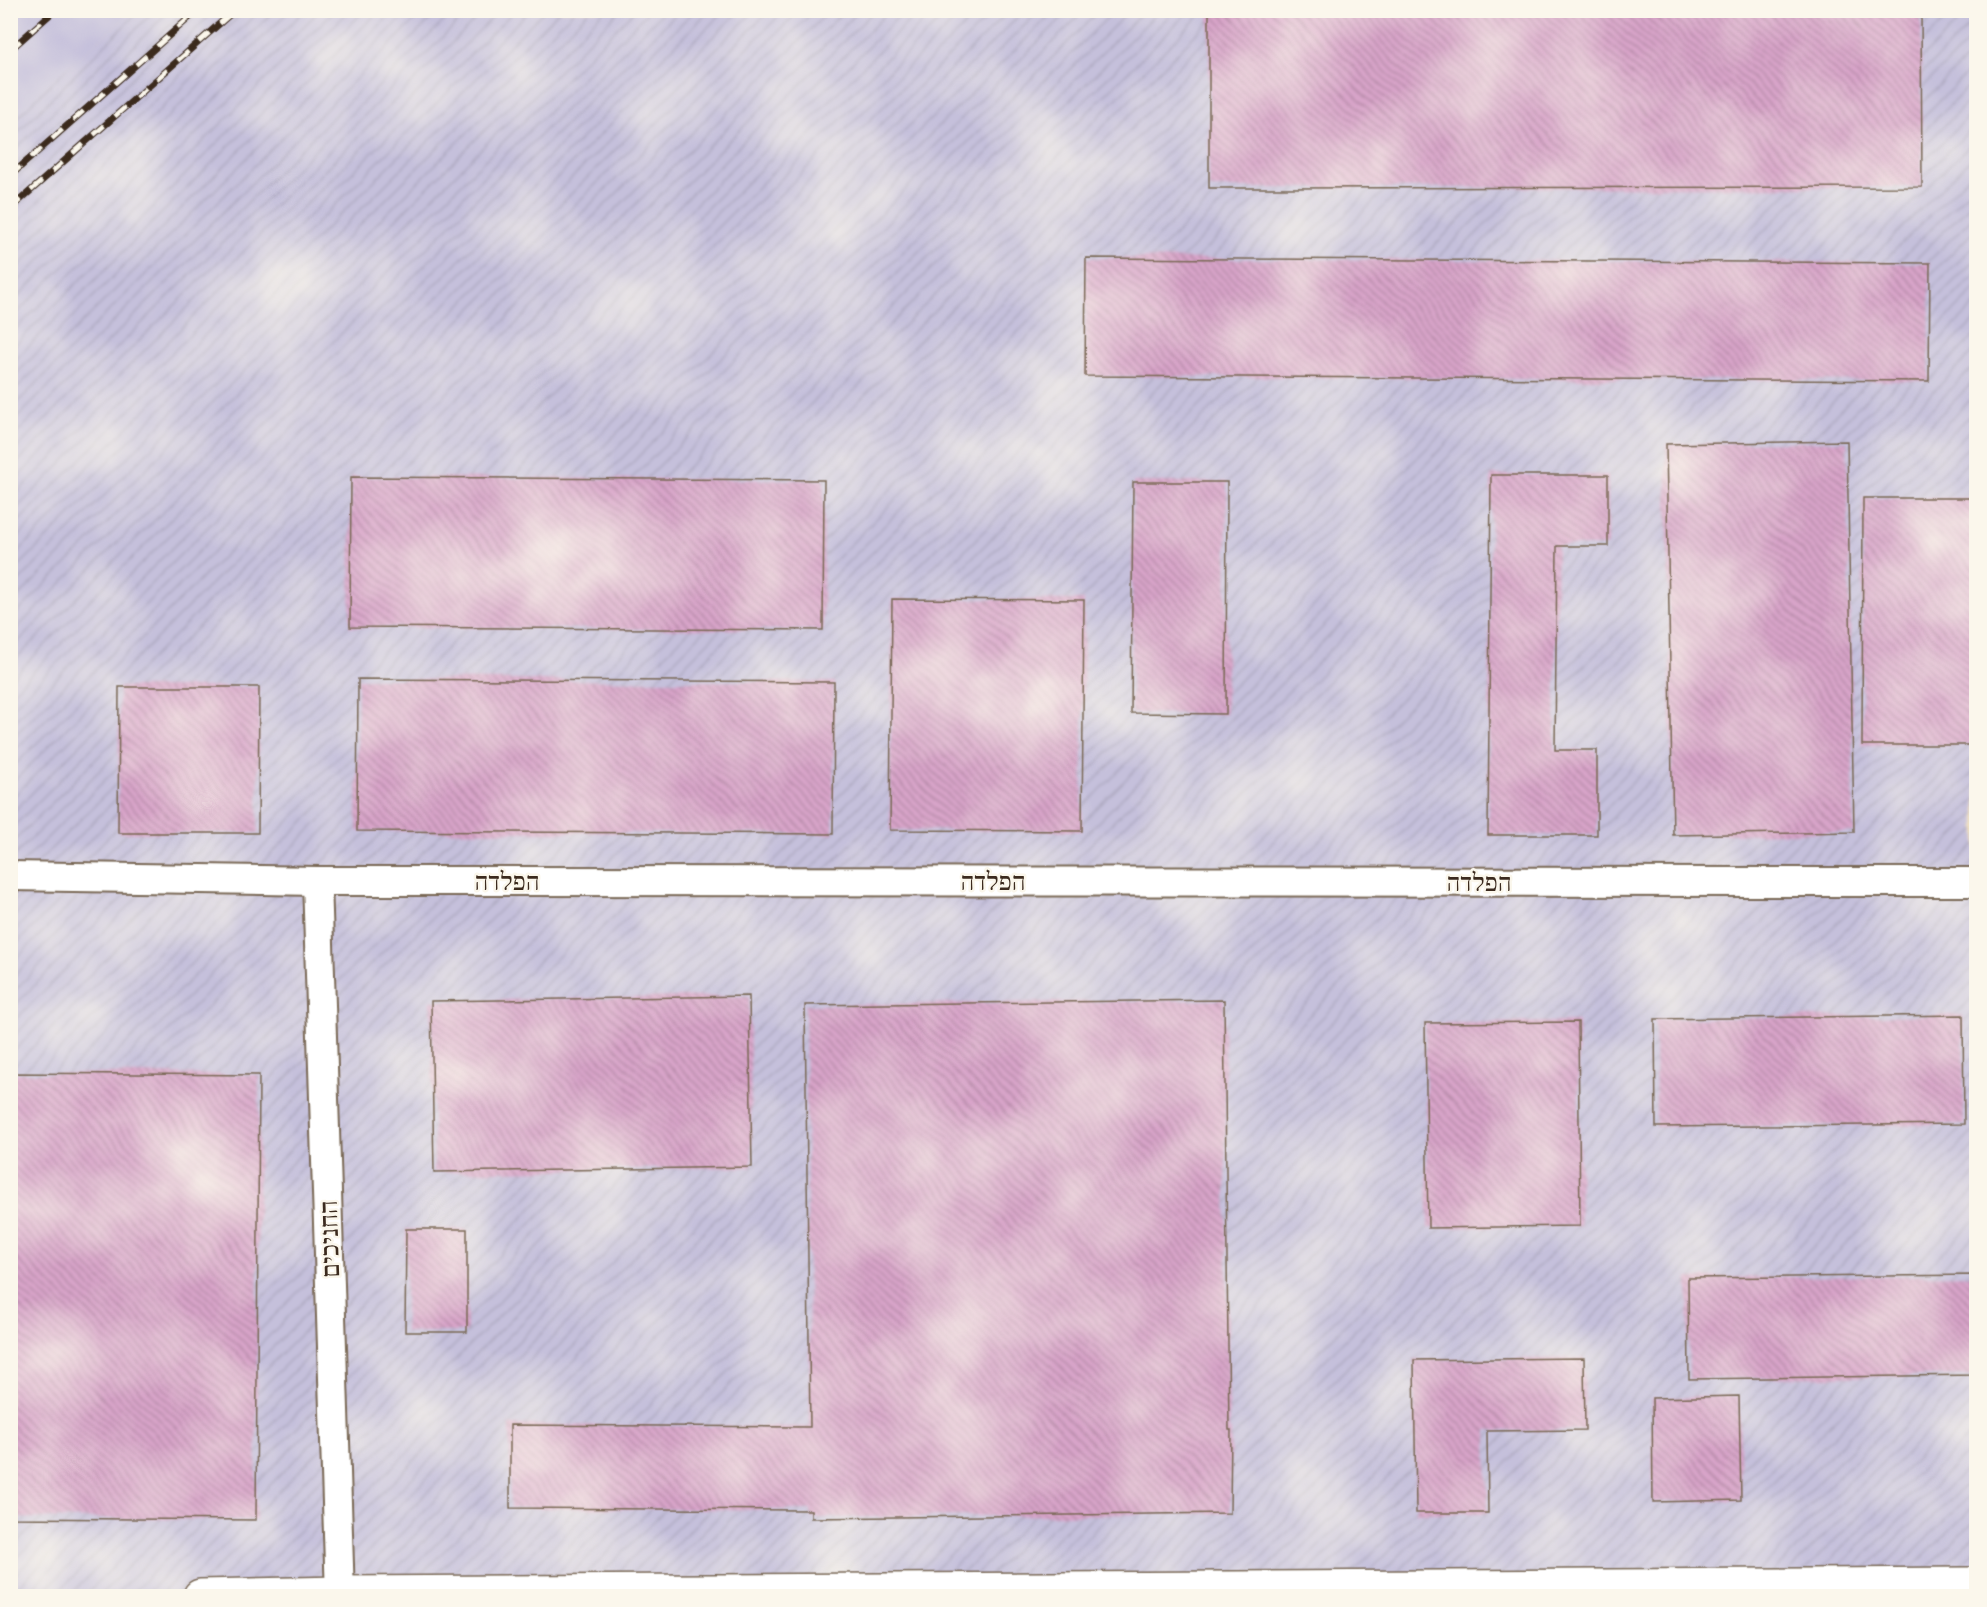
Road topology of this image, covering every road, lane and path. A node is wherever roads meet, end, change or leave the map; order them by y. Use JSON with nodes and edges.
{"nodes":[{"id":1,"x":10,"y":876,"type":"edge"},
{"id":2,"x":317,"y":880,"type":"junction"},
{"id":3,"x":1977,"y":882,"type":"edge"},
{"id":4,"x":1977,"y":1584,"type":"edge"},
{"id":5,"x":340,"y":1595,"type":"edge"},
{"id":6,"x":200,"y":1596,"type":"edge"}],
"edges":[{"from":1,"to":2,"type":"street","name":"הפלדה"},
{"from":2,"to":3,"type":"street","name":"הפלדה"},
{"from":2,"to":5,"type":"street","name":"החניכים"},
{"from":4,"to":5,"type":"street"},
{"from":5,"to":6,"type":"street"}]}
